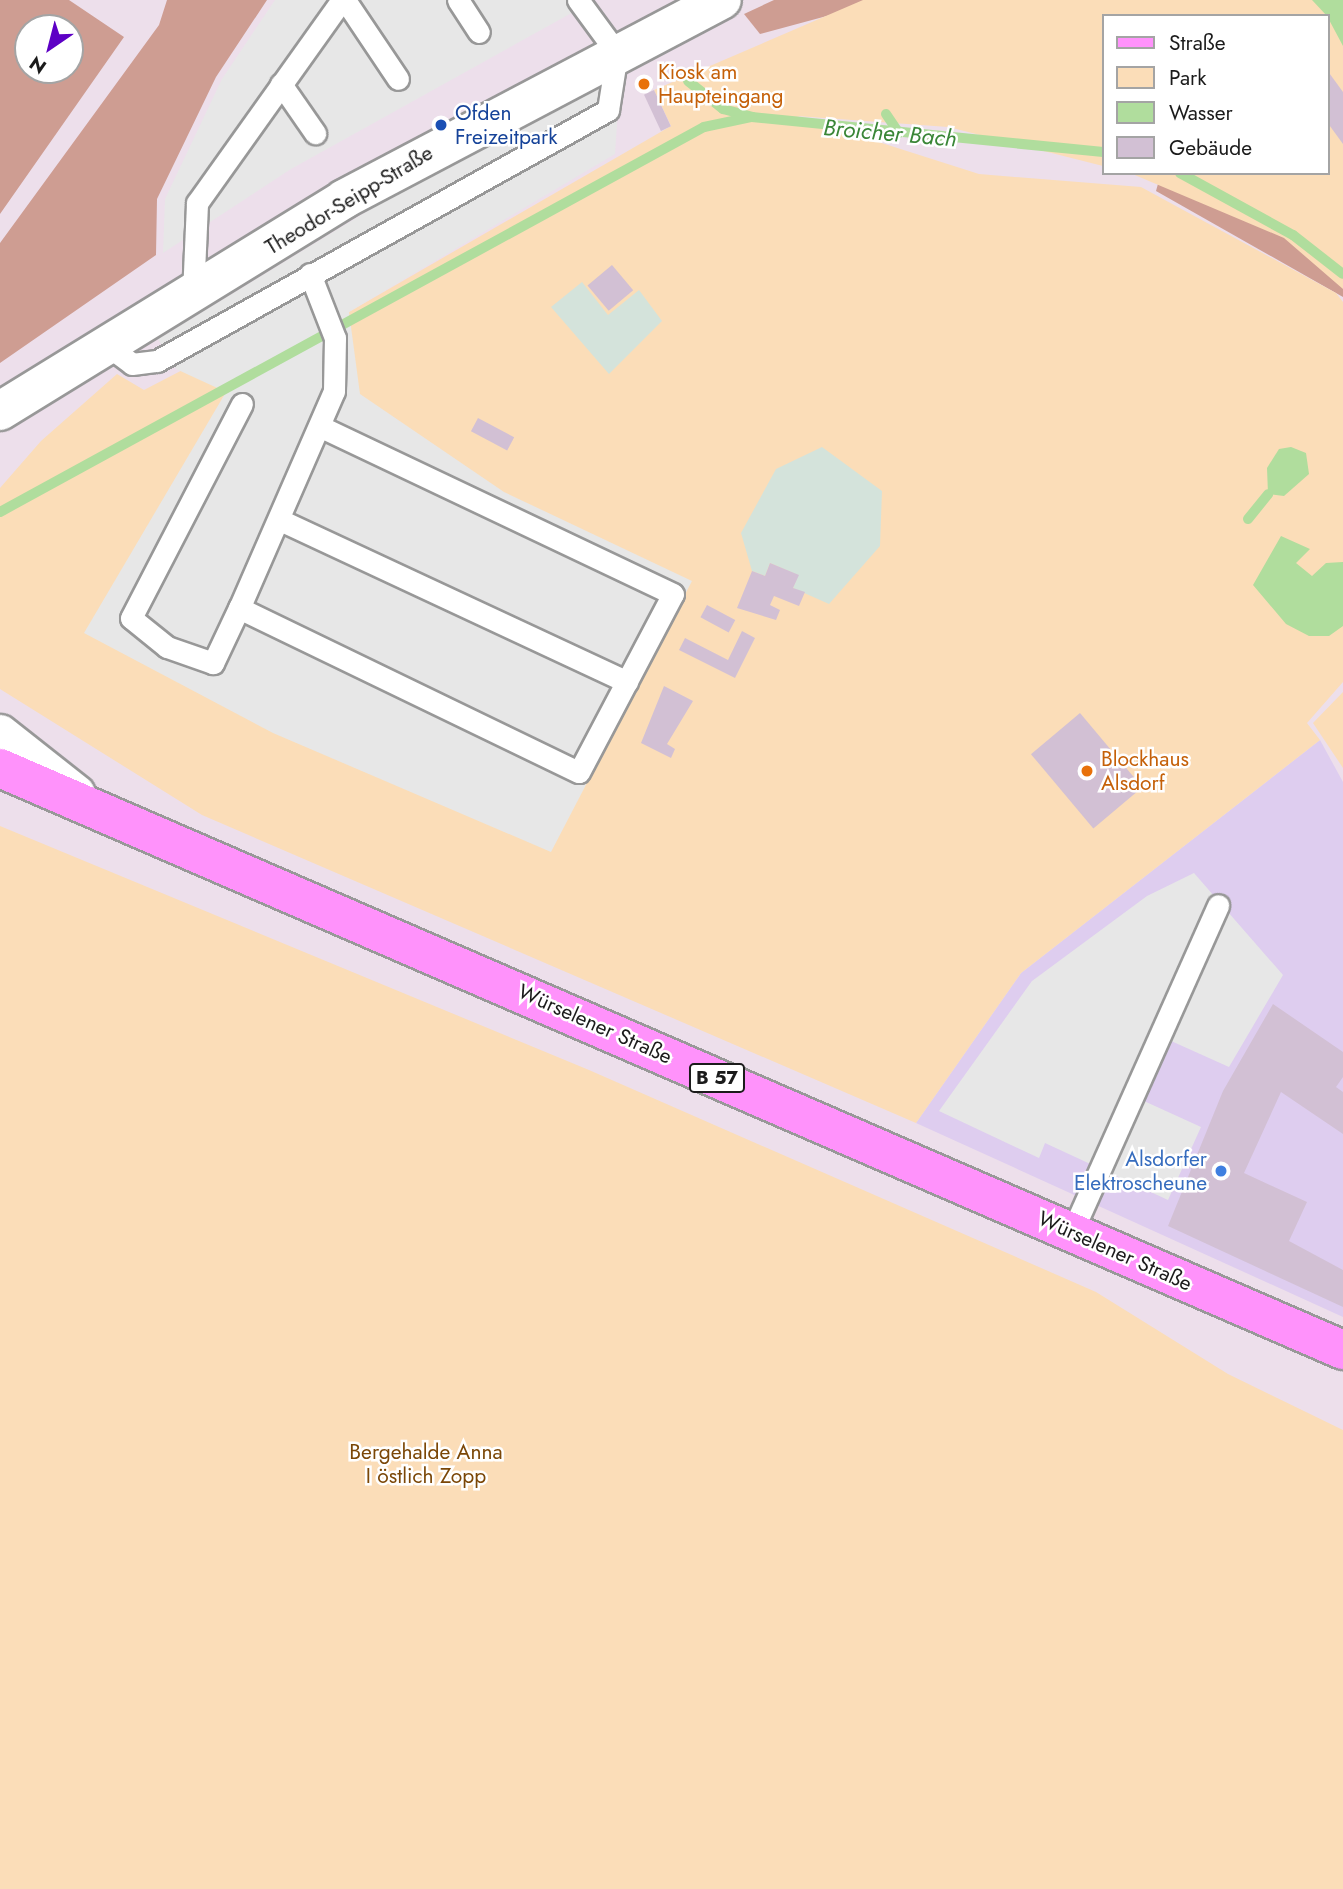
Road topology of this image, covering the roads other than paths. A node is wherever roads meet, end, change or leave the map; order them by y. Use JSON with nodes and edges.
{"nodes":[{"id":1,"x":344,"y":0,"type":"edge"},
{"id":2,"x":458,"y":0,"type":"edge"},
{"id":3,"x":578,"y":0,"type":"edge"},
{"id":4,"x":704,"y":4,"type":"edge"},
{"id":5,"x":479,"y":32,"type":"dead end"},
{"id":6,"x":617,"y":53,"type":"junction"},
{"id":7,"x":398,"y":79,"type":"dead end"},
{"id":8,"x":281,"y":84,"type":"junction"},
{"id":9,"x":315,"y":133,"type":"dead end"},
{"id":10,"x":310,"y":274,"type":"junction"},
{"id":11,"x":193,"y":295,"type":"junction"},
{"id":12,"x":111,"y":348,"type":"junction"},
{"id":13,"x":242,"y":404,"type":"dead end"},
{"id":14,"x":8,"y":412,"type":"edge"},
{"id":15,"x":321,"y":428,"type":"junction"},
{"id":16,"x":280,"y":520,"type":"junction"},
{"id":17,"x":239,"y":608,"type":"junction"},
{"id":18,"x":627,"y":682,"type":"junction"},
{"id":19,"x":0,"y":734,"type":"edge"},
{"id":20,"x":0,"y":768,"type":"edge"},
{"id":21,"x":91,"y":806,"type":"junction"},
{"id":22,"x":1218,"y":905,"type":"dead end"},
{"id":23,"x":1072,"y":1232,"type":"junction"},
{"id":24,"x":1343,"y":1350,"type":"edge"}],
"edges":[{"from":1,"to":7,"type":"lane"},
{"from":1,"to":8,"type":"lane"},
{"from":2,"to":5,"type":"lane"},
{"from":3,"to":6,"type":"lane"},
{"from":4,"to":6,"type":"street","name":"Theodor-Seipp-Straße"},
{"from":6,"to":10,"type":"lane"},
{"from":6,"to":11,"type":"street","name":"Theodor-Seipp-Straße"},
{"from":8,"to":9,"type":"lane"},
{"from":8,"to":11,"type":"lane"},
{"from":10,"to":12,"type":"lane"},
{"from":10,"to":15,"type":"lane"},
{"from":11,"to":12,"type":"street","name":"Theodor-Seipp-Straße"},
{"from":12,"to":14,"type":"street","name":"Theodor-Seipp-Straße"},
{"from":13,"to":17,"type":"lane"},
{"from":15,"to":16,"type":"lane"},
{"from":15,"to":18,"type":"lane"},
{"from":16,"to":17,"type":"lane"},
{"from":16,"to":18,"type":"lane"},
{"from":17,"to":18,"type":"lane"},
{"from":19,"to":21,"type":"street"},
{"from":20,"to":21,"type":"main road","name":"Würselener Straße","number":"B 57"},
{"from":21,"to":23,"type":"main road","name":"Würselener Straße","number":"B 57"},
{"from":22,"to":23,"type":"lane"},
{"from":23,"to":24,"type":"main road","name":"Würselener Straße","number":"B 57"}]}
